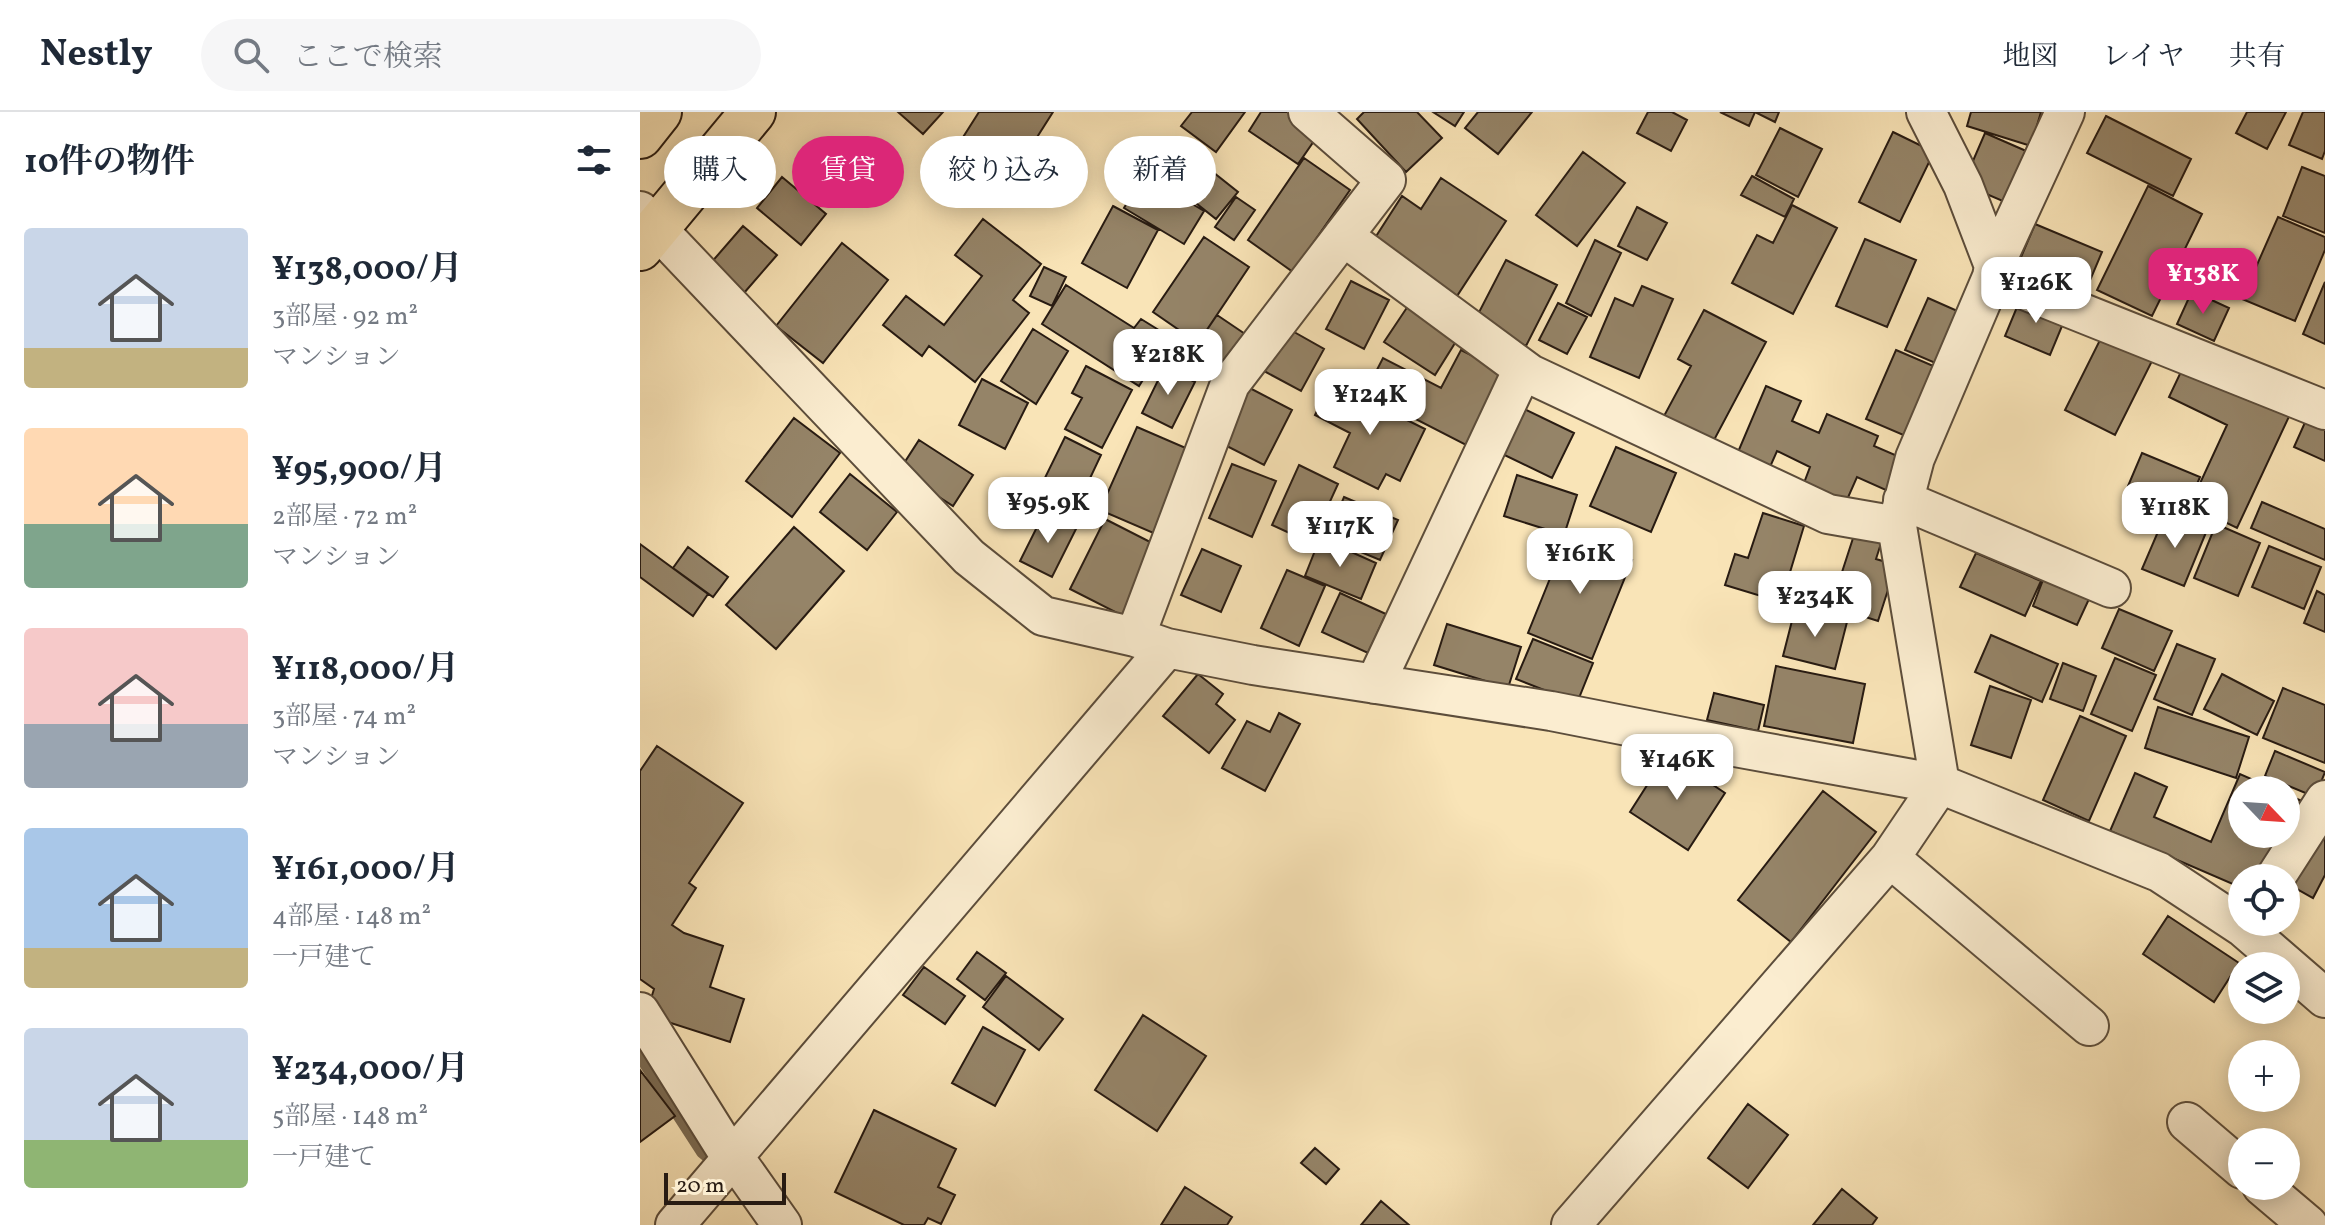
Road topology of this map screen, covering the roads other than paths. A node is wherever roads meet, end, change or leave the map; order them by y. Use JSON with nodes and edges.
{"nodes":[{"id":1,"x":659,"y":112,"type":"edge"},
{"id":2,"x":753,"y":112,"type":"edge"},
{"id":3,"x":1308,"y":112,"type":"edge"},
{"id":4,"x":1926,"y":112,"type":"edge"},
{"id":5,"x":2065,"y":112,"type":"edge"},
{"id":6,"x":640,"y":136,"type":"edge"},
{"id":7,"x":645,"y":229,"type":"edge"},
{"id":8,"x":1343,"y":236,"type":"junction"},
{"id":9,"x":1993,"y":271,"type":"junction"},
{"id":10,"x":1523,"y":369,"type":"junction"},
{"id":11,"x":2325,"y":410,"type":"edge"},
{"id":12,"x":1900,"y":513,"type":"junction"},
{"id":13,"x":2111,"y":588,"type":"dead end"},
{"id":14,"x":1151,"y":643,"type":"junction"},
{"id":15,"x":1375,"y":684,"type":"junction"},
{"id":16,"x":1940,"y":784,"type":"junction"},
{"id":17,"x":2325,"y":800,"type":"edge"},
{"id":18,"x":1890,"y":858,"type":"junction"},
{"id":19,"x":2284,"y":864,"type":"edge"},
{"id":20,"x":2228,"y":914,"type":"edge"},
{"id":21,"x":2258,"y":936,"type":"edge"},
{"id":22,"x":2325,"y":998,"type":"edge"},
{"id":23,"x":640,"y":1012,"type":"edge"},
{"id":24,"x":2089,"y":1026,"type":"dead end"},
{"id":25,"x":2187,"y":1122,"type":"dead end"},
{"id":26,"x":2228,"y":1157,"type":"edge"},
{"id":27,"x":732,"y":1159,"type":"junction"},
{"id":28,"x":2279,"y":1200,"type":"edge"},
{"id":29,"x":675,"y":1225,"type":"edge"},
{"id":30,"x":782,"y":1225,"type":"edge"},
{"id":31,"x":1571,"y":1225,"type":"edge"},
{"id":32,"x":2308,"y":1225,"type":"edge"}],
"edges":[{"from":1,"to":6,"type":"highway"},
{"from":2,"to":7,"type":"highway"},
{"from":3,"to":8,"type":"street"},
{"from":4,"to":9,"type":"street"},
{"from":5,"to":9,"type":"street"},
{"from":7,"to":14,"type":"street"},
{"from":8,"to":10,"type":"street"},
{"from":8,"to":14,"type":"street"},
{"from":9,"to":11,"type":"street"},
{"from":9,"to":12,"type":"street"},
{"from":10,"to":12,"type":"street"},
{"from":10,"to":15,"type":"street"},
{"from":12,"to":13,"type":"street"},
{"from":12,"to":16,"type":"street"},
{"from":14,"to":15,"type":"street"},
{"from":14,"to":27,"type":"street"},
{"from":15,"to":16,"type":"street"},
{"from":16,"to":18,"type":"street"},
{"from":16,"to":20,"type":"street"},
{"from":17,"to":19,"type":"street"},
{"from":18,"to":24,"type":"street"},
{"from":18,"to":31,"type":"street"},
{"from":21,"to":22,"type":"street"},
{"from":23,"to":27,"type":"street"},
{"from":25,"to":26,"type":"street"},
{"from":27,"to":29,"type":"street"},
{"from":27,"to":30,"type":"street"},
{"from":28,"to":32,"type":"street"}]}
